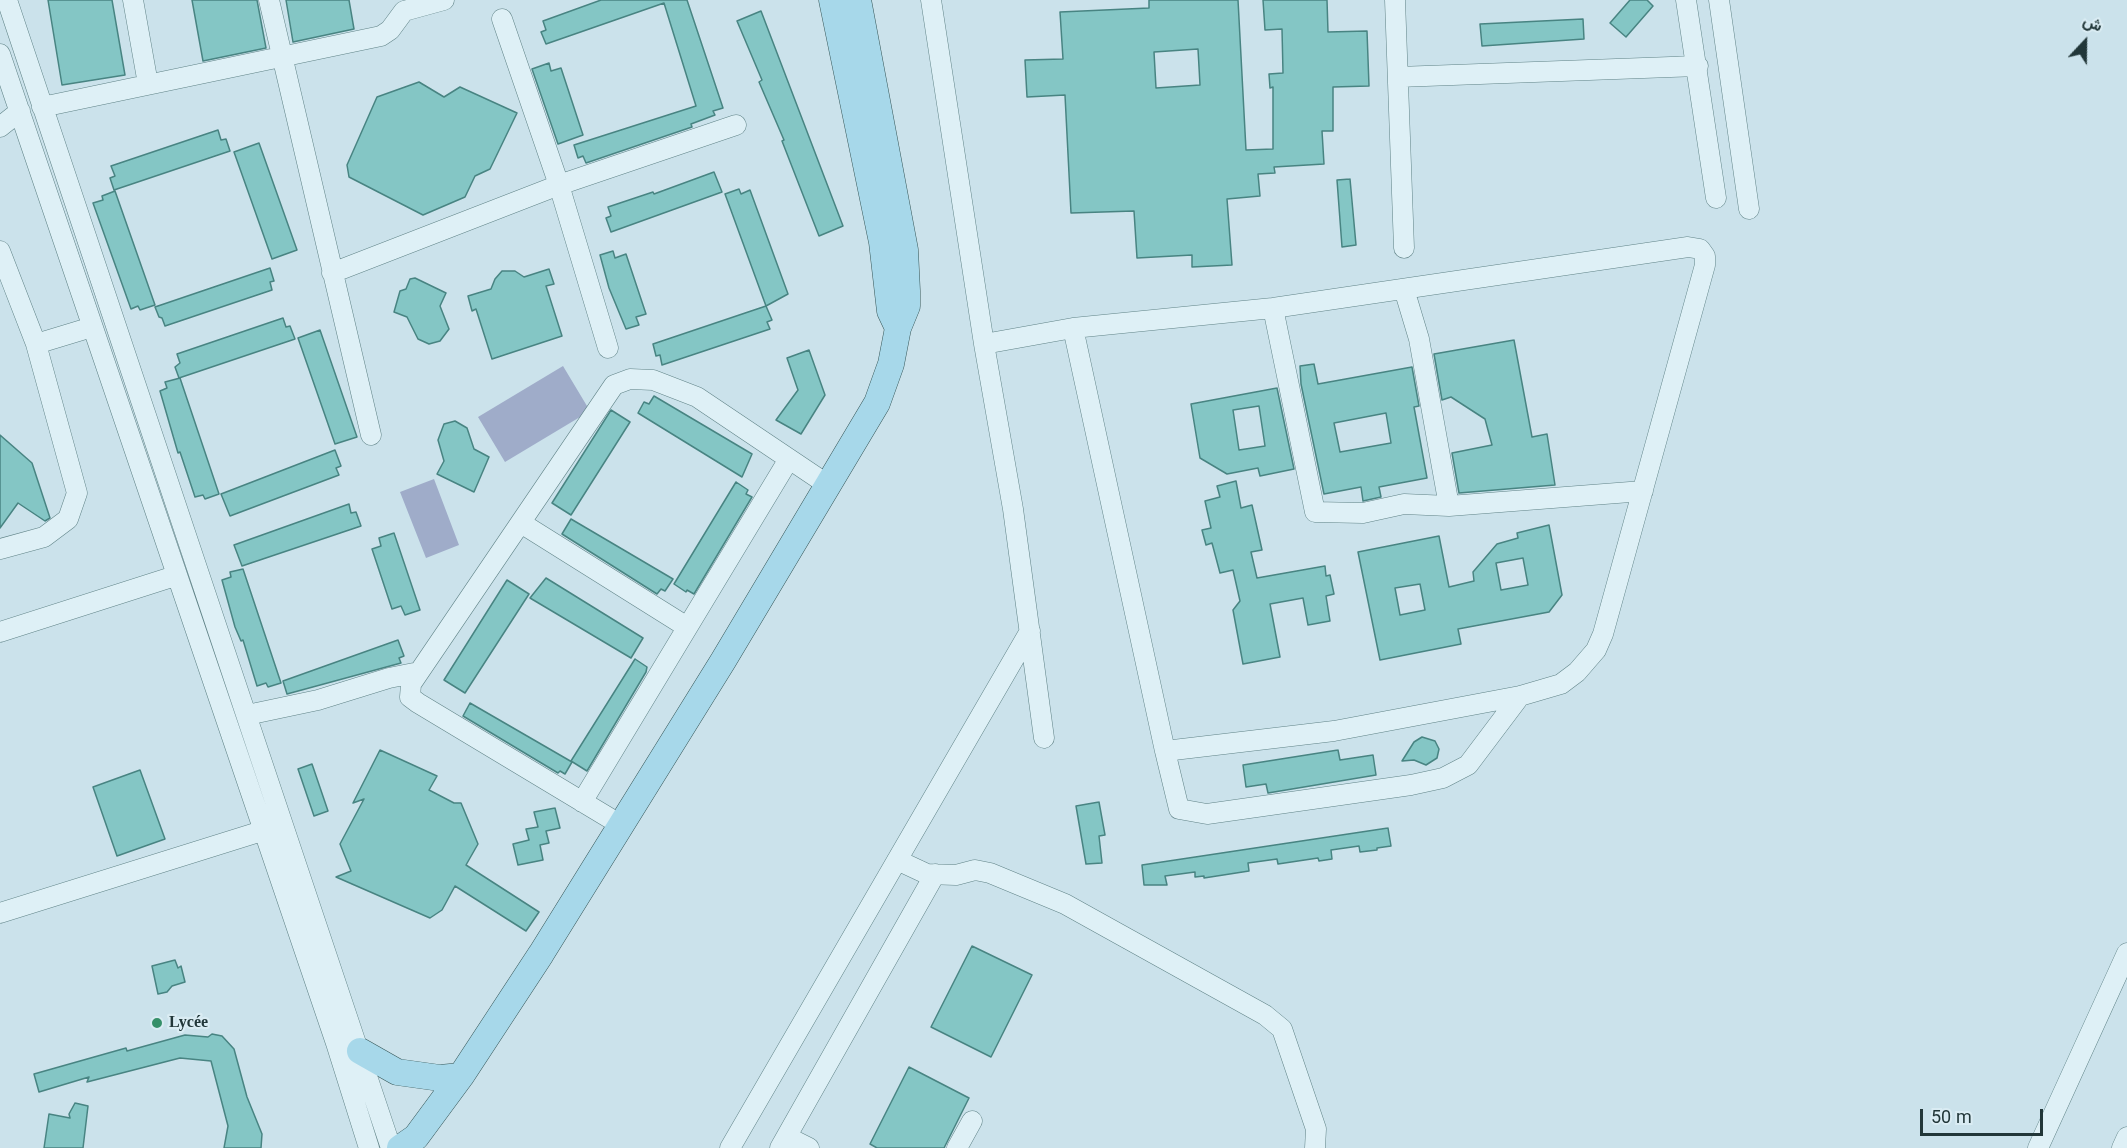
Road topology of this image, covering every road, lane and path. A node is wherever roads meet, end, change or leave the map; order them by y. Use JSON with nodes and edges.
{"nodes":[{"id":1,"x":7,"y":0,"type":"edge"},
{"id":2,"x":133,"y":0,"type":"edge"},
{"id":3,"x":269,"y":0,"type":"edge"},
{"id":4,"x":444,"y":0,"type":"edge"},
{"id":5,"x":832,"y":0,"type":"edge"},
{"id":6,"x":858,"y":0,"type":"edge"},
{"id":7,"x":931,"y":0,"type":"edge"},
{"id":8,"x":1395,"y":0,"type":"edge"},
{"id":9,"x":1686,"y":0,"type":"edge"},
{"id":10,"x":1719,"y":0,"type":"edge"},
{"id":11,"x":403,"y":5,"type":"edge"},
{"id":12,"x":502,"y":19,"type":"dead end"},
{"id":13,"x":0,"y":54,"type":"edge"},
{"id":14,"x":280,"y":57,"type":"junction"},
{"id":15,"x":1698,"y":66,"type":"junction"},
{"id":16,"x":1398,"y":78,"type":"junction"},
{"id":17,"x":148,"y":84,"type":"junction"},
{"id":18,"x":42,"y":107,"type":"junction"},
{"id":19,"x":20,"y":111,"type":"junction"},
{"id":20,"x":736,"y":125,"type":"dead end"},
{"id":21,"x":0,"y":127,"type":"edge"},
{"id":22,"x":559,"y":185,"type":"junction"},
{"id":23,"x":1716,"y":198,"type":"dead end"},
{"id":24,"x":1749,"y":209,"type":"dead end"},
{"id":25,"x":1404,"y":248,"type":"dead end"},
{"id":26,"x":0,"y":251,"type":"edge"},
{"id":27,"x":332,"y":273,"type":"junction"},
{"id":28,"x":1404,"y":289,"type":"junction"},
{"id":29,"x":1273,"y":308,"type":"junction"},
{"id":30,"x":92,"y":327,"type":"junction"},
{"id":31,"x":898,"y":328,"type":"junction"},
{"id":32,"x":1072,"y":328,"type":"junction"},
{"id":33,"x":984,"y":344,"type":"junction"},
{"id":34,"x":36,"y":345,"type":"junction"},
{"id":35,"x":608,"y":348,"type":"dead end"},
{"id":36,"x":371,"y":435,"type":"dead end"},
{"id":37,"x":789,"y":459,"type":"junction"},
{"id":38,"x":828,"y":485,"type":"junction"},
{"id":39,"x":1643,"y":491,"type":"junction"},
{"id":40,"x":1449,"y":506,"type":"junction"},
{"id":41,"x":521,"y":523,"type":"junction"},
{"id":42,"x":0,"y":549,"type":"edge"},
{"id":43,"x":175,"y":576,"type":"junction"},
{"id":44,"x":687,"y":627,"type":"junction"},
{"id":45,"x":1030,"y":631,"type":"junction"},
{"id":46,"x":0,"y":632,"type":"edge"},
{"id":47,"x":419,"y":672,"type":"junction"},
{"id":48,"x":1521,"y":696,"type":"junction"},
{"id":49,"x":247,"y":715,"type":"junction"},
{"id":50,"x":1044,"y":738,"type":"dead end"},
{"id":51,"x":1165,"y":751,"type":"junction"},
{"id":52,"x":582,"y":802,"type":"junction"},
{"id":53,"x":621,"y":825,"type":"junction"},
{"id":54,"x":262,"y":831,"type":"junction"},
{"id":55,"x":897,"y":860,"type":"junction"},
{"id":56,"x":935,"y":874,"type":"junction"},
{"id":57,"x":0,"y":913,"type":"edge"},
{"id":58,"x":2127,"y":953,"type":"edge"},
{"id":59,"x":360,"y":1051,"type":"junction"},
{"id":60,"x":461,"y":1076,"type":"junction"},
{"id":61,"x":972,"y":1121,"type":"dead end"},
{"id":62,"x":2127,"y":1137,"type":"edge"},
{"id":63,"x":784,"y":1142,"type":"edge"},
{"id":64,"x":410,"y":1144,"type":"edge"},
{"id":65,"x":369,"y":1148,"type":"edge"},
{"id":66,"x":391,"y":1148,"type":"edge"},
{"id":67,"x":730,"y":1148,"type":"edge"},
{"id":68,"x":809,"y":1148,"type":"edge"},
{"id":69,"x":957,"y":1148,"type":"edge"},
{"id":70,"x":1315,"y":1148,"type":"edge"},
{"id":71,"x":2038,"y":1148,"type":"edge"},
{"id":72,"x":2122,"y":1148,"type":"edge"}],
"edges":[{"from":1,"to":18,"type":"street"},
{"from":2,"to":17,"type":"street"},
{"from":3,"to":14,"type":"street"},
{"from":4,"to":11,"type":"street"},
{"from":5,"to":31,"type":"main road"},
{"from":6,"to":31,"type":"main road"},
{"from":7,"to":33,"type":"street"},
{"from":8,"to":16,"type":"street"},
{"from":9,"to":15,"type":"street"},
{"from":10,"to":24,"type":"street"},
{"from":11,"to":14,"type":"street"},
{"from":12,"to":22,"type":"street"},
{"from":13,"to":19,"type":"street"},
{"from":14,"to":17,"type":"street"},
{"from":14,"to":27,"type":"street"},
{"from":15,"to":16,"type":"street"},
{"from":15,"to":23,"type":"street"},
{"from":16,"to":25,"type":"street"},
{"from":17,"to":18,"type":"street"},
{"from":18,"to":49,"type":"street"},
{"from":19,"to":21,"type":"street"},
{"from":19,"to":30,"type":"street"},
{"from":20,"to":22,"type":"street"},
{"from":22,"to":27,"type":"street"},
{"from":22,"to":35,"type":"street"},
{"from":26,"to":34,"type":"street"},
{"from":27,"to":36,"type":"street"},
{"from":28,"to":29,"type":"street"},
{"from":28,"to":39,"type":"street"},
{"from":28,"to":40,"type":"street"},
{"from":29,"to":32,"type":"street"},
{"from":29,"to":40,"type":"street"},
{"from":30,"to":34,"type":"street"},
{"from":30,"to":43,"type":"street"},
{"from":31,"to":38,"type":"main road"},
{"from":32,"to":33,"type":"street"},
{"from":32,"to":51,"type":"street"},
{"from":33,"to":45,"type":"street"},
{"from":34,"to":42,"type":"street"},
{"from":37,"to":38,"type":"street"},
{"from":37,"to":41,"type":"street"},
{"from":37,"to":44,"type":"street"},
{"from":38,"to":53,"type":"main road"},
{"from":39,"to":40,"type":"street"},
{"from":39,"to":48,"type":"street"},
{"from":41,"to":44,"type":"street"},
{"from":41,"to":47,"type":"street"},
{"from":43,"to":46,"type":"street"},
{"from":43,"to":54,"type":"street"},
{"from":44,"to":52,"type":"street"},
{"from":45,"to":50,"type":"street"},
{"from":45,"to":55,"type":"street"},
{"from":47,"to":49,"type":"street"},
{"from":47,"to":52,"type":"street"},
{"from":48,"to":51,"type":"street"},
{"from":48,"to":51,"type":"street"},
{"from":49,"to":59,"type":"street"},
{"from":52,"to":53,"type":"street"},
{"from":53,"to":60,"type":"main road"},
{"from":54,"to":57,"type":"street"},
{"from":54,"to":65,"type":"street"},
{"from":55,"to":56,"type":"street"},
{"from":55,"to":67,"type":"street"},
{"from":56,"to":63,"type":"street"},
{"from":56,"to":70,"type":"street"},
{"from":58,"to":71,"type":"street"},
{"from":59,"to":60,"type":"main road"},
{"from":59,"to":66,"type":"street"},
{"from":60,"to":64,"type":"main road"},
{"from":61,"to":69,"type":"street"},
{"from":62,"to":72,"type":"street"},
{"from":63,"to":68,"type":"street"}]}
